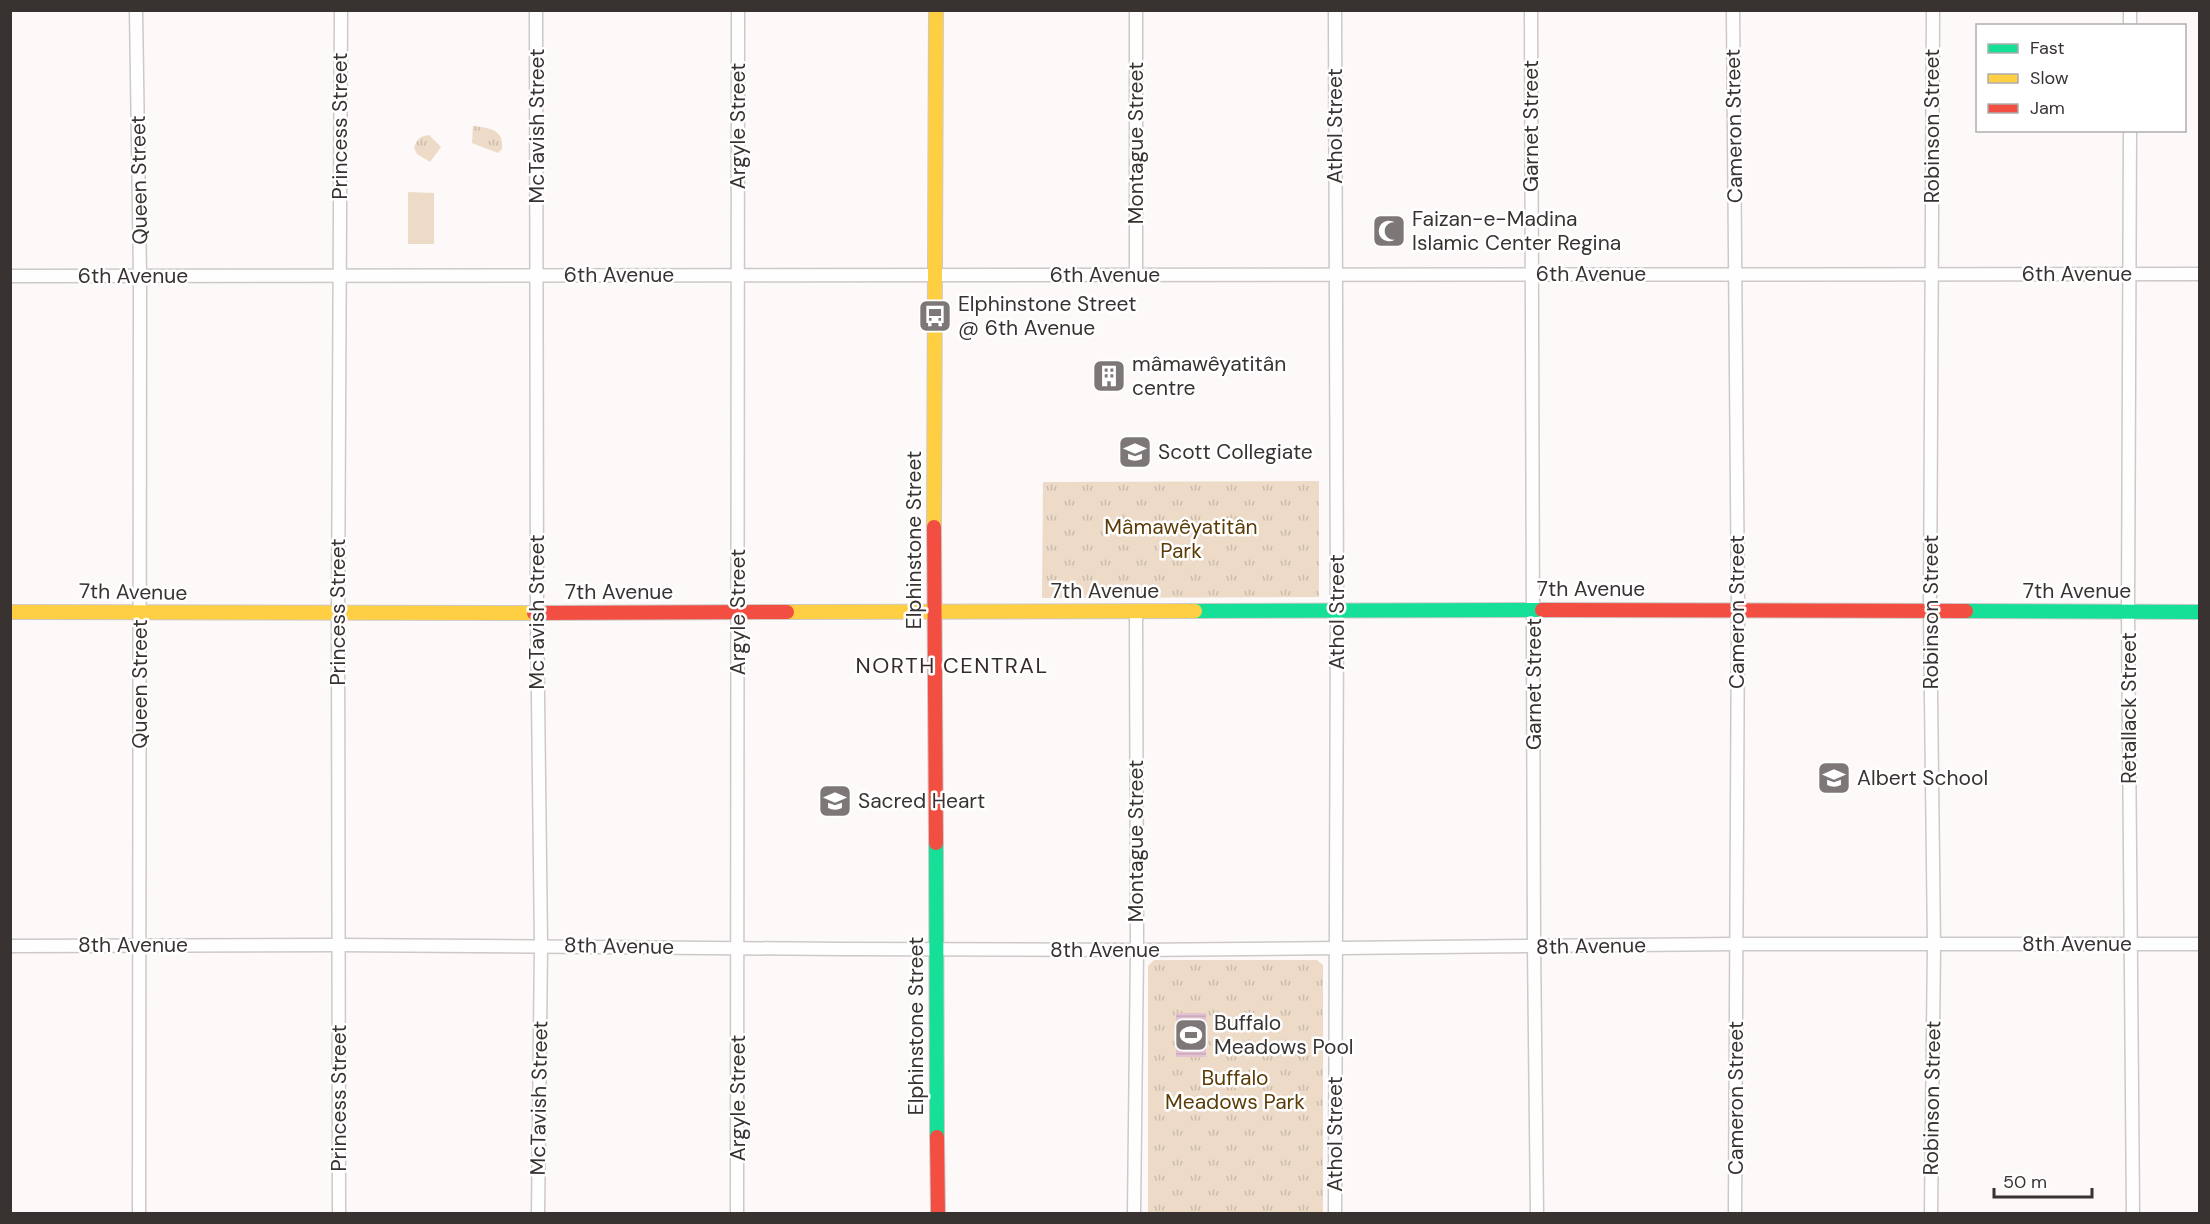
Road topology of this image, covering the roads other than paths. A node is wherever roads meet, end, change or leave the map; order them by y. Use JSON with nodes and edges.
{"nodes":[{"id":1,"x":136,"y":10,"type":"edge"},
{"id":2,"x":340,"y":10,"type":"edge"},
{"id":3,"x":537,"y":10,"type":"edge"},
{"id":4,"x":738,"y":10,"type":"edge"},
{"id":5,"x":936,"y":10,"type":"edge"},
{"id":6,"x":1136,"y":10,"type":"edge"},
{"id":7,"x":1335,"y":10,"type":"edge"},
{"id":8,"x":1532,"y":10,"type":"edge"},
{"id":9,"x":1733,"y":10,"type":"edge"},
{"id":10,"x":1932,"y":10,"type":"edge"},
{"id":11,"x":2130,"y":132,"type":"edge"},
{"id":12,"x":2199,"y":273,"type":"edge"},
{"id":13,"x":1336,"y":274,"type":"junction"},
{"id":14,"x":1531,"y":274,"type":"junction"},
{"id":15,"x":1735,"y":274,"type":"junction"},
{"id":16,"x":1932,"y":274,"type":"junction"},
{"id":17,"x":2130,"y":274,"type":"junction"},
{"id":18,"x":537,"y":275,"type":"junction"},
{"id":19,"x":738,"y":275,"type":"junction"},
{"id":20,"x":937,"y":275,"type":"junction"},
{"id":21,"x":1136,"y":275,"type":"junction"},
{"id":22,"x":10,"y":276,"type":"edge"},
{"id":23,"x":140,"y":276,"type":"junction"},
{"id":24,"x":339,"y":276,"type":"junction"},
{"id":25,"x":1533,"y":610,"type":"junction"},
{"id":26,"x":1337,"y":611,"type":"junction"},
{"id":27,"x":1738,"y":611,"type":"junction"},
{"id":28,"x":10,"y":612,"type":"edge"},
{"id":29,"x":1136,"y":612,"type":"junction"},
{"id":30,"x":1930,"y":612,"type":"junction"},
{"id":31,"x":2128,"y":612,"type":"junction"},
{"id":32,"x":2199,"y":612,"type":"edge"},
{"id":33,"x":140,"y":613,"type":"junction"},
{"id":34,"x":738,"y":613,"type":"junction"},
{"id":35,"x":934,"y":613,"type":"junction"},
{"id":36,"x":338,"y":614,"type":"junction"},
{"id":37,"x":537,"y":614,"type":"junction"},
{"id":38,"x":1736,"y":944,"type":"junction"},
{"id":39,"x":2130,"y":944,"type":"junction"},
{"id":40,"x":2199,"y":944,"type":"edge"},
{"id":41,"x":338,"y":945,"type":"junction"},
{"id":42,"x":540,"y":945,"type":"junction"},
{"id":43,"x":1934,"y":945,"type":"junction"},
{"id":44,"x":10,"y":946,"type":"edge"},
{"id":45,"x":138,"y":946,"type":"junction"},
{"id":46,"x":1534,"y":947,"type":"junction"},
{"id":47,"x":738,"y":948,"type":"junction"},
{"id":48,"x":1336,"y":948,"type":"junction"},
{"id":49,"x":937,"y":949,"type":"junction"},
{"id":50,"x":1137,"y":950,"type":"junction"},
{"id":51,"x":139,"y":1214,"type":"edge"},
{"id":52,"x":339,"y":1214,"type":"edge"},
{"id":53,"x":538,"y":1214,"type":"edge"},
{"id":54,"x":737,"y":1214,"type":"edge"},
{"id":55,"x":938,"y":1214,"type":"edge"},
{"id":56,"x":1134,"y":1214,"type":"edge"},
{"id":57,"x":1335,"y":1214,"type":"edge"},
{"id":58,"x":1537,"y":1214,"type":"edge"},
{"id":59,"x":1735,"y":1214,"type":"edge"},
{"id":60,"x":1931,"y":1214,"type":"edge"},
{"id":61,"x":2133,"y":1214,"type":"edge"}],
"edges":[{"from":1,"to":23,"type":"street","name":"Queen Street"},
{"from":2,"to":24,"type":"street","name":"Princess Street"},
{"from":3,"to":18,"type":"street","name":"McTavish Street"},
{"from":4,"to":19,"type":"street","name":"Argyle Street"},
{"from":5,"to":20,"type":"street","name":"Elphinstone Street"},
{"from":6,"to":21,"type":"street","name":"Montague Street"},
{"from":7,"to":13,"type":"street","name":"Athol Street"},
{"from":8,"to":14,"type":"street","name":"Garnet Street"},
{"from":9,"to":15,"type":"street","name":"Cameron Street"},
{"from":10,"to":16,"type":"street","name":"Robinson Street"},
{"from":11,"to":17,"type":"street","name":"Retallack Street"},
{"from":12,"to":17,"type":"street","name":"6th Avenue"},
{"from":13,"to":14,"type":"street","name":"6th Avenue"},
{"from":13,"to":21,"type":"street","name":"6th Avenue"},
{"from":13,"to":26,"type":"street","name":"Athol Street"},
{"from":14,"to":15,"type":"street","name":"6th Avenue"},
{"from":14,"to":25,"type":"street","name":"Garnet Street"},
{"from":15,"to":16,"type":"street","name":"6th Avenue"},
{"from":15,"to":27,"type":"street","name":"Cameron Street"},
{"from":16,"to":17,"type":"street","name":"6th Avenue"},
{"from":16,"to":30,"type":"street","name":"Robinson Street"},
{"from":17,"to":31,"type":"street","name":"Retallack Street"},
{"from":18,"to":19,"type":"street","name":"6th Avenue"},
{"from":18,"to":24,"type":"street","name":"6th Avenue"},
{"from":18,"to":37,"type":"street","name":"McTavish Street"},
{"from":19,"to":20,"type":"street","name":"6th Avenue"},
{"from":19,"to":34,"type":"street","name":"Argyle Street"},
{"from":20,"to":21,"type":"street","name":"6th Avenue"},
{"from":20,"to":35,"type":"street","name":"Elphinstone Street"},
{"from":22,"to":23,"type":"street","name":"6th Avenue"},
{"from":23,"to":24,"type":"street","name":"6th Avenue"},
{"from":23,"to":33,"type":"street","name":"Queen Street"},
{"from":24,"to":36,"type":"street","name":"Princess Street"},
{"from":25,"to":26,"type":"street","name":"7th Avenue"},
{"from":25,"to":27,"type":"street","name":"7th Avenue"},
{"from":25,"to":46,"type":"street","name":"Garnet Street"},
{"from":26,"to":29,"type":"street","name":"7th Avenue"},
{"from":26,"to":48,"type":"street","name":"Athol Street"},
{"from":27,"to":30,"type":"street","name":"7th Avenue"},
{"from":27,"to":38,"type":"street","name":"Cameron Street"},
{"from":28,"to":33,"type":"street","name":"7th Avenue"},
{"from":29,"to":35,"type":"street","name":"7th Avenue"},
{"from":29,"to":50,"type":"street","name":"Montague Street"},
{"from":30,"to":31,"type":"street","name":"7th Avenue"},
{"from":30,"to":43,"type":"street","name":"Robinson Street"},
{"from":31,"to":32,"type":"street","name":"7th Avenue"},
{"from":31,"to":39,"type":"street","name":"Retallack Street"},
{"from":33,"to":36,"type":"street","name":"7th Avenue"},
{"from":33,"to":45,"type":"street","name":"Queen Street"},
{"from":34,"to":35,"type":"street","name":"7th Avenue"},
{"from":34,"to":37,"type":"street","name":"7th Avenue"},
{"from":34,"to":47,"type":"street","name":"Argyle Street"},
{"from":35,"to":49,"type":"street","name":"Elphinstone Street"},
{"from":36,"to":37,"type":"street","name":"7th Avenue"},
{"from":36,"to":41,"type":"street","name":"Princess Street"},
{"from":37,"to":42,"type":"street","name":"McTavish Street"},
{"from":38,"to":43,"type":"street","name":"8th Avenue"},
{"from":38,"to":46,"type":"street","name":"8th Avenue"},
{"from":38,"to":59,"type":"street","name":"Cameron Street"},
{"from":39,"to":40,"type":"street","name":"8th Avenue"},
{"from":39,"to":43,"type":"street","name":"8th Avenue"},
{"from":39,"to":61,"type":"street","name":"Retallack Street"},
{"from":41,"to":42,"type":"street","name":"8th Avenue"},
{"from":41,"to":45,"type":"street","name":"8th Avenue"},
{"from":41,"to":52,"type":"street","name":"Princess Street"},
{"from":42,"to":47,"type":"street","name":"8th Avenue"},
{"from":42,"to":53,"type":"street","name":"McTavish Street"},
{"from":43,"to":60,"type":"street","name":"Robinson Street"},
{"from":44,"to":45,"type":"street","name":"8th Avenue"},
{"from":45,"to":51,"type":"street","name":"Queen Street"},
{"from":46,"to":48,"type":"street","name":"8th Avenue"},
{"from":46,"to":58,"type":"street","name":"Garnet Street"},
{"from":47,"to":49,"type":"street","name":"8th Avenue"},
{"from":47,"to":54,"type":"street","name":"Argyle Street"},
{"from":48,"to":50,"type":"street","name":"8th Avenue"},
{"from":48,"to":57,"type":"street","name":"Athol Street"},
{"from":49,"to":50,"type":"street","name":"8th Avenue"},
{"from":49,"to":55,"type":"street","name":"Elphinstone Street"},
{"from":50,"to":56,"type":"street","name":"Montague Street"}]}
